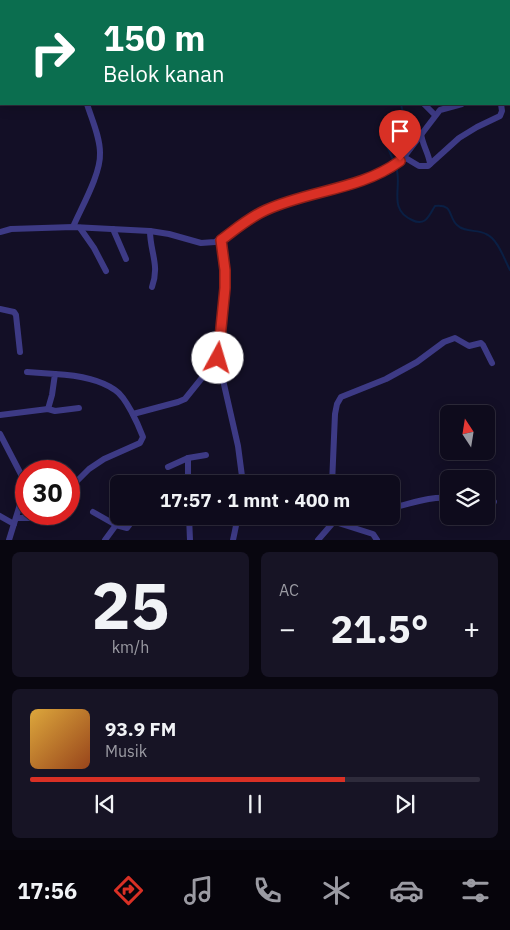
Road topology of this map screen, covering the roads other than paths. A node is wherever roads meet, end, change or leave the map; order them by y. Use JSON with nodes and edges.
{"nodes":[{"id":1,"x":87,"y":105,"type":"edge"},
{"id":2,"x":425,"y":105,"type":"edge"},
{"id":3,"x":457,"y":105,"type":"edge"},
{"id":4,"x":501,"y":105,"type":"edge"},
{"id":5,"x":435,"y":115,"type":"junction"},
{"id":6,"x":421,"y":133,"type":"junction"},
{"id":7,"x":402,"y":159,"type":"junction"},
{"id":8,"x":430,"y":164,"type":"junction"},
{"id":9,"x":76,"y":228,"type":"junction"},
{"id":10,"x":113,"y":229,"type":"junction"},
{"id":11,"x":150,"y":231,"type":"junction"},
{"id":12,"x":0,"y":232,"type":"edge"},
{"id":13,"x":221,"y":240,"type":"junction"},
{"id":14,"x":126,"y":259,"type":"dead end"},
{"id":15,"x":106,"y":271,"type":"dead end"},
{"id":16,"x":152,"y":287,"type":"dead end"},
{"id":17,"x":0,"y":308,"type":"edge"},
{"id":18,"x":20,"y":352,"type":"dead end"},
{"id":19,"x":218,"y":358,"type":"junction"},
{"id":20,"x":492,"y":363,"type":"dead end"},
{"id":21,"x":27,"y":372,"type":"dead end"},
{"id":22,"x":54,"y":374,"type":"junction"},
{"id":23,"x":79,"y":408,"type":"dead end"},
{"id":24,"x":48,"y":409,"type":"junction"},
{"id":25,"x":0,"y":414,"type":"edge"},
{"id":26,"x":133,"y":414,"type":"junction"},
{"id":27,"x":0,"y":434,"type":"edge"},
{"id":28,"x":206,"y":455,"type":"dead end"},
{"id":29,"x":188,"y":458,"type":"junction"},
{"id":30,"x":15,"y":463,"type":"edge"},
{"id":31,"x":168,"y":467,"type":"dead end"},
{"id":32,"x":188,"y":475,"type":"edge"},
{"id":33,"x":242,"y":475,"type":"edge"},
{"id":34,"x":332,"y":475,"type":"edge"},
{"id":35,"x":80,"y":478,"type":"edge"},
{"id":36,"x":440,"y":497,"type":"edge"},
{"id":37,"x":400,"y":506,"type":"edge"},
{"id":38,"x":93,"y":512,"type":"dead end"},
{"id":39,"x":0,"y":516,"type":"edge"},
{"id":40,"x":15,"y":521,"type":"joint"},
{"id":41,"x":110,"y":522,"type":"edge"},
{"id":42,"x":116,"y":525,"type":"joint"},
{"id":43,"x":131,"y":525,"type":"edge"},
{"id":44,"x":189,"y":525,"type":"edge"},
{"id":45,"x":236,"y":525,"type":"edge"},
{"id":46,"x":328,"y":525,"type":"edge"},
{"id":47,"x":350,"y":525,"type":"edge"},
{"id":48,"x":9,"y":540,"type":"edge"},
{"id":49,"x":105,"y":540,"type":"edge"},
{"id":50,"x":190,"y":540,"type":"edge"},
{"id":51,"x":233,"y":540,"type":"edge"},
{"id":52,"x":318,"y":540,"type":"edge"},
{"id":53,"x":377,"y":540,"type":"edge"}],
"edges":[{"from":1,"to":9,"type":"street"},
{"from":2,"to":5,"type":"street"},
{"from":3,"to":5,"type":"street"},
{"from":4,"to":8,"type":"street"},
{"from":5,"to":6,"type":"street"},
{"from":6,"to":7,"type":"street"},
{"from":6,"to":8,"type":"street"},
{"from":7,"to":8,"type":"street"},
{"from":7,"to":13,"type":"street"},
{"from":9,"to":10,"type":"street"},
{"from":9,"to":12,"type":"street"},
{"from":9,"to":15,"type":"street"},
{"from":10,"to":11,"type":"street"},
{"from":10,"to":14,"type":"street"},
{"from":11,"to":13,"type":"street"},
{"from":11,"to":16,"type":"street"},
{"from":13,"to":19,"type":"street"},
{"from":17,"to":18,"type":"street"},
{"from":19,"to":26,"type":"street"},
{"from":19,"to":33,"type":"street"},
{"from":20,"to":34,"type":"street"},
{"from":21,"to":22,"type":"street"},
{"from":22,"to":24,"type":"street"},
{"from":22,"to":26,"type":"street"},
{"from":23,"to":24,"type":"street"},
{"from":24,"to":25,"type":"street"},
{"from":26,"to":35,"type":"street"},
{"from":27,"to":30,"type":"street"},
{"from":28,"to":29,"type":"street"},
{"from":29,"to":31,"type":"street"},
{"from":29,"to":32,"type":"street"},
{"from":36,"to":37,"type":"street"},
{"from":38,"to":41,"type":"street"},
{"from":39,"to":40,"type":"street"},
{"from":40,"to":48,"type":"street"},
{"from":42,"to":43,"type":"street"},
{"from":42,"to":49,"type":"street"},
{"from":44,"to":50,"type":"street"},
{"from":45,"to":51,"type":"street"},
{"from":46,"to":52,"type":"street"},
{"from":47,"to":53,"type":"street"}]}
